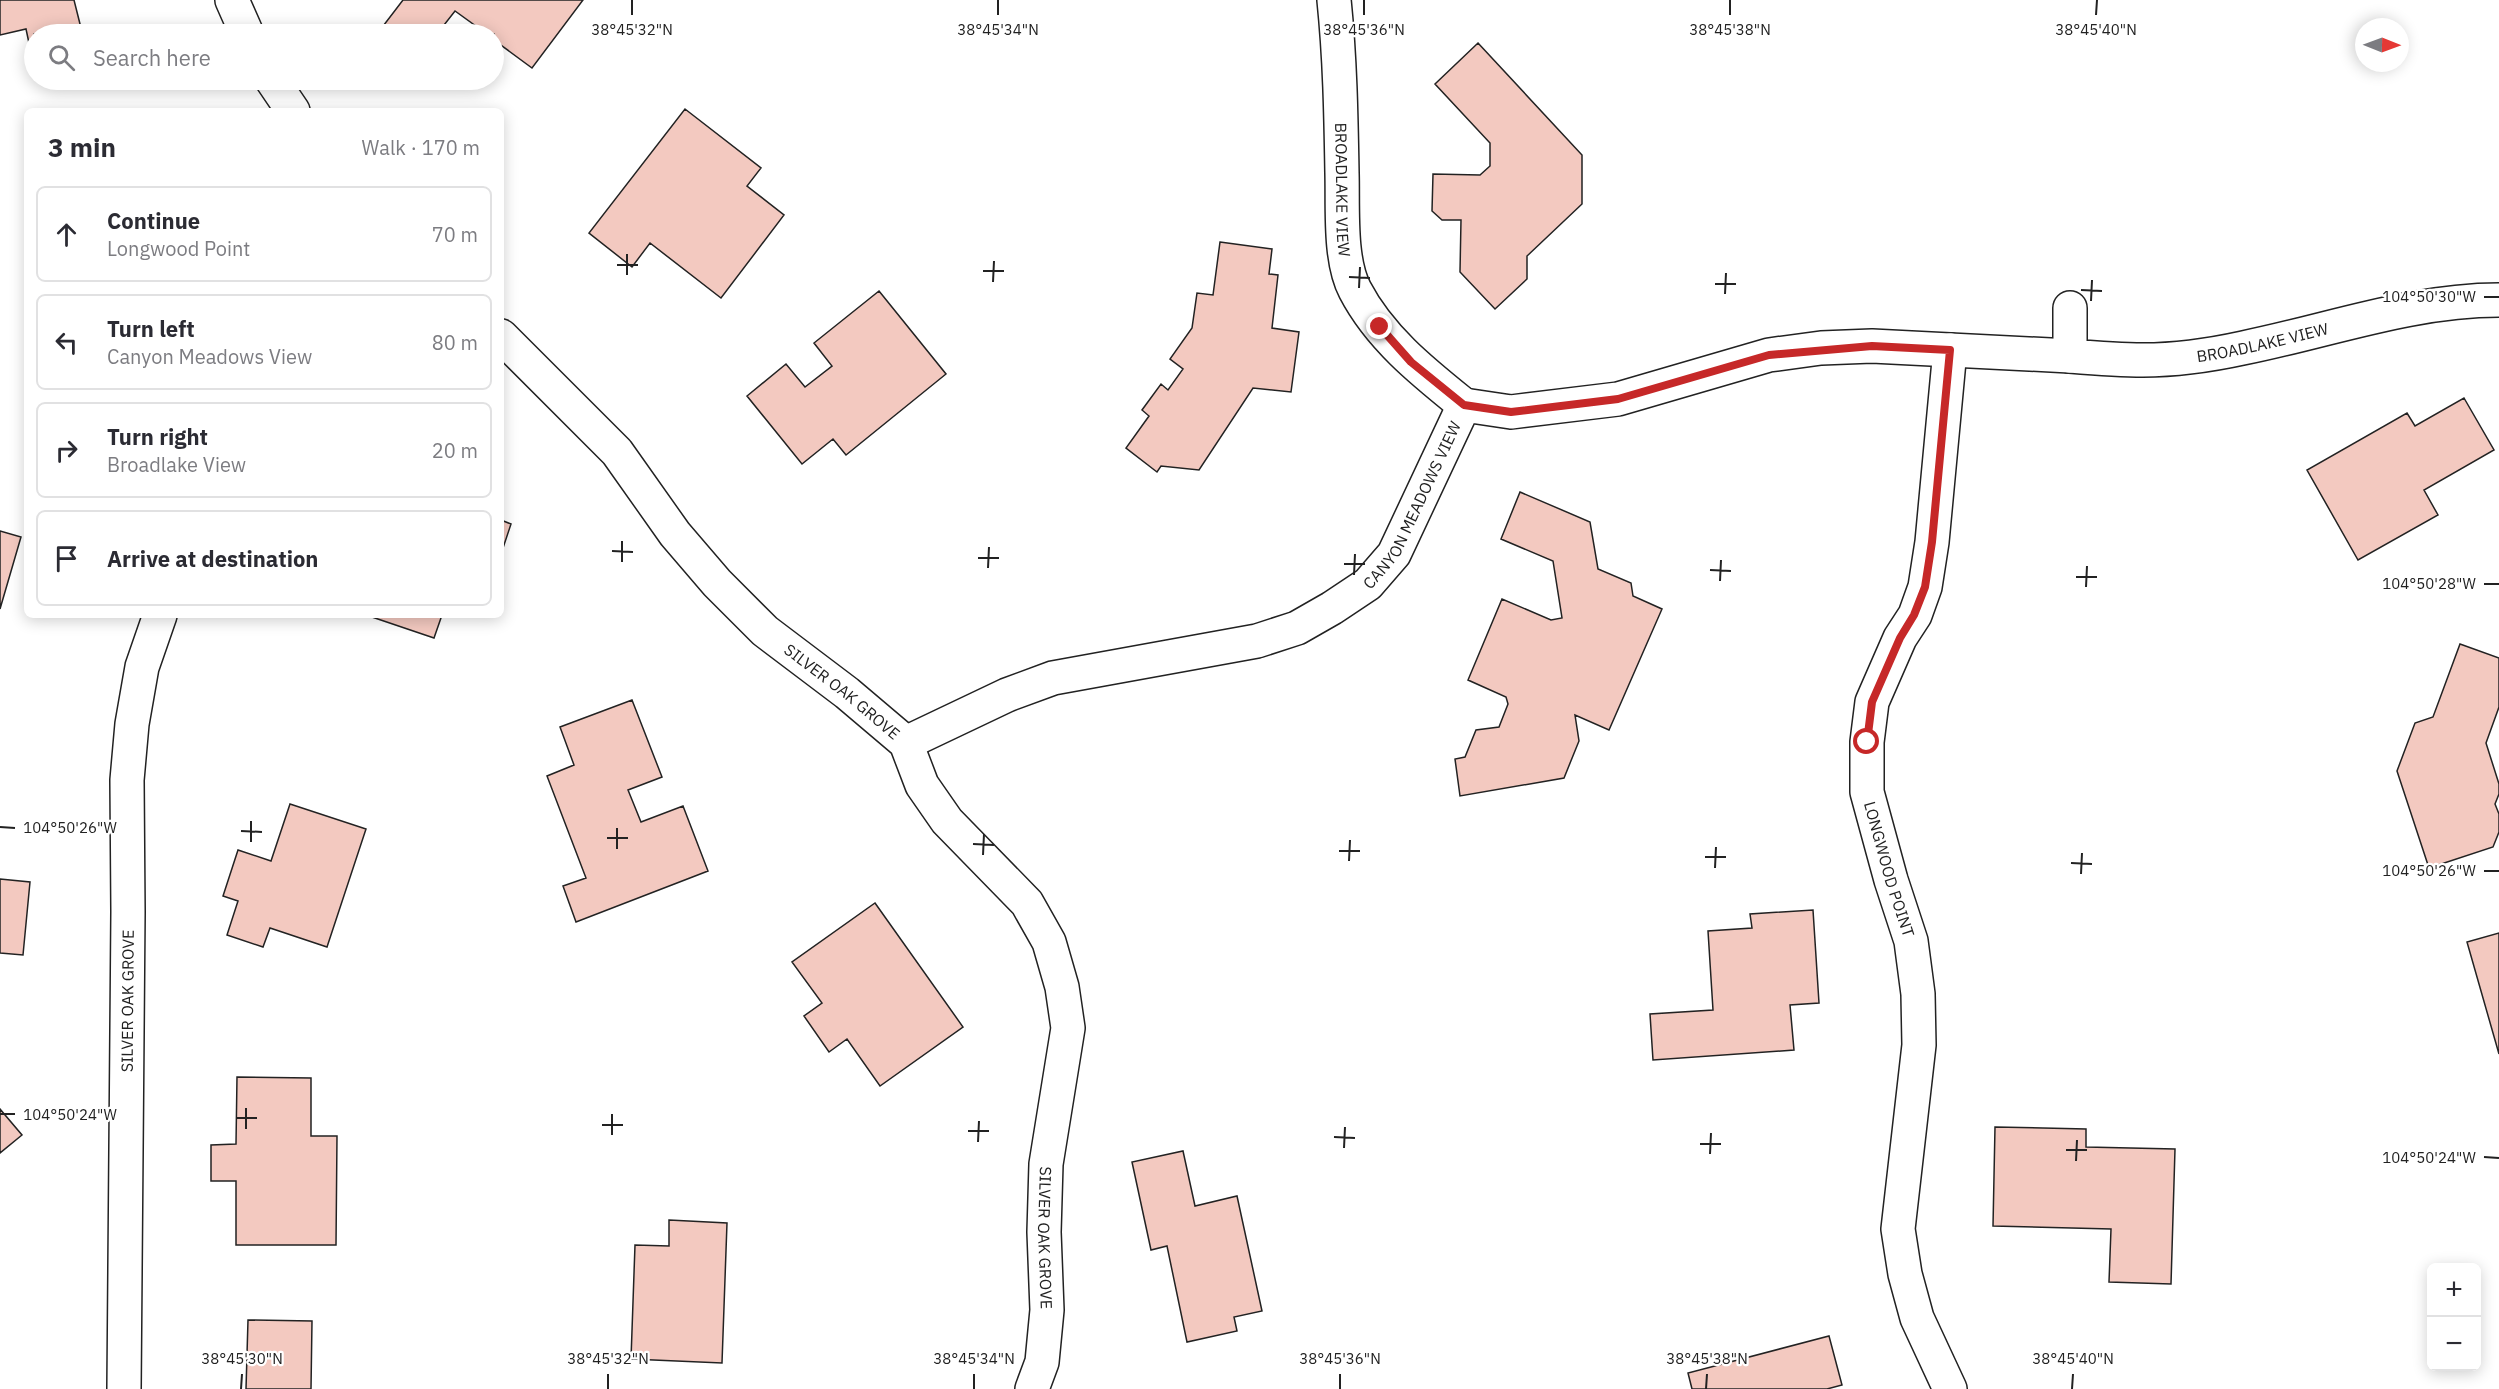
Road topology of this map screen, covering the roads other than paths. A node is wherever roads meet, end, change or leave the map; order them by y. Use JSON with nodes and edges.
{"nodes":[{"id":1,"x":232,"y":0,"type":"edge"},
{"id":2,"x":1334,"y":0,"type":"edge"},
{"id":3,"x":243,"y":24,"type":"edge"},
{"id":4,"x":279,"y":90,"type":"edge"},
{"id":5,"x":291,"y":108,"type":"edge"},
{"id":6,"x":2499,"y":300,"type":"edge"},
{"id":7,"x":2070,"y":308,"type":"dead end"},
{"id":8,"x":504,"y":339,"type":"edge"},
{"id":9,"x":1950,"y":350,"type":"junction"},
{"id":10,"x":2070,"y":356,"type":"junction"},
{"id":11,"x":1464,"y":405,"type":"junction"},
{"id":12,"x":159,"y":618,"type":"edge"},
{"id":13,"x":906,"y":743,"type":"junction"},
{"id":14,"x":124,"y":1389,"type":"edge"},
{"id":15,"x":1032,"y":1389,"type":"edge"},
{"id":16,"x":1950,"y":1389,"type":"edge"}],
"edges":[{"from":1,"to":3,"type":"street"},
{"from":2,"to":11,"type":"street","name":"BROADLAKE VIEW"},
{"from":4,"to":5,"type":"street"},
{"from":6,"to":10,"type":"street","name":"BROADLAKE VIEW"},
{"from":7,"to":10,"type":"street"},
{"from":8,"to":13,"type":"street","name":"SILVER OAK GROVE"},
{"from":9,"to":10,"type":"street","name":"CANYON MEADOWS VIEW"},
{"from":9,"to":11,"type":"street","name":"CANYON MEADOWS VIEW"},
{"from":9,"to":16,"type":"street","name":"LONGWOOD POINT"},
{"from":11,"to":13,"type":"street","name":"CANYON MEADOWS VIEW"},
{"from":12,"to":14,"type":"street","name":"SILVER OAK GROVE"},
{"from":13,"to":15,"type":"street","name":"SILVER OAK GROVE"}]}
